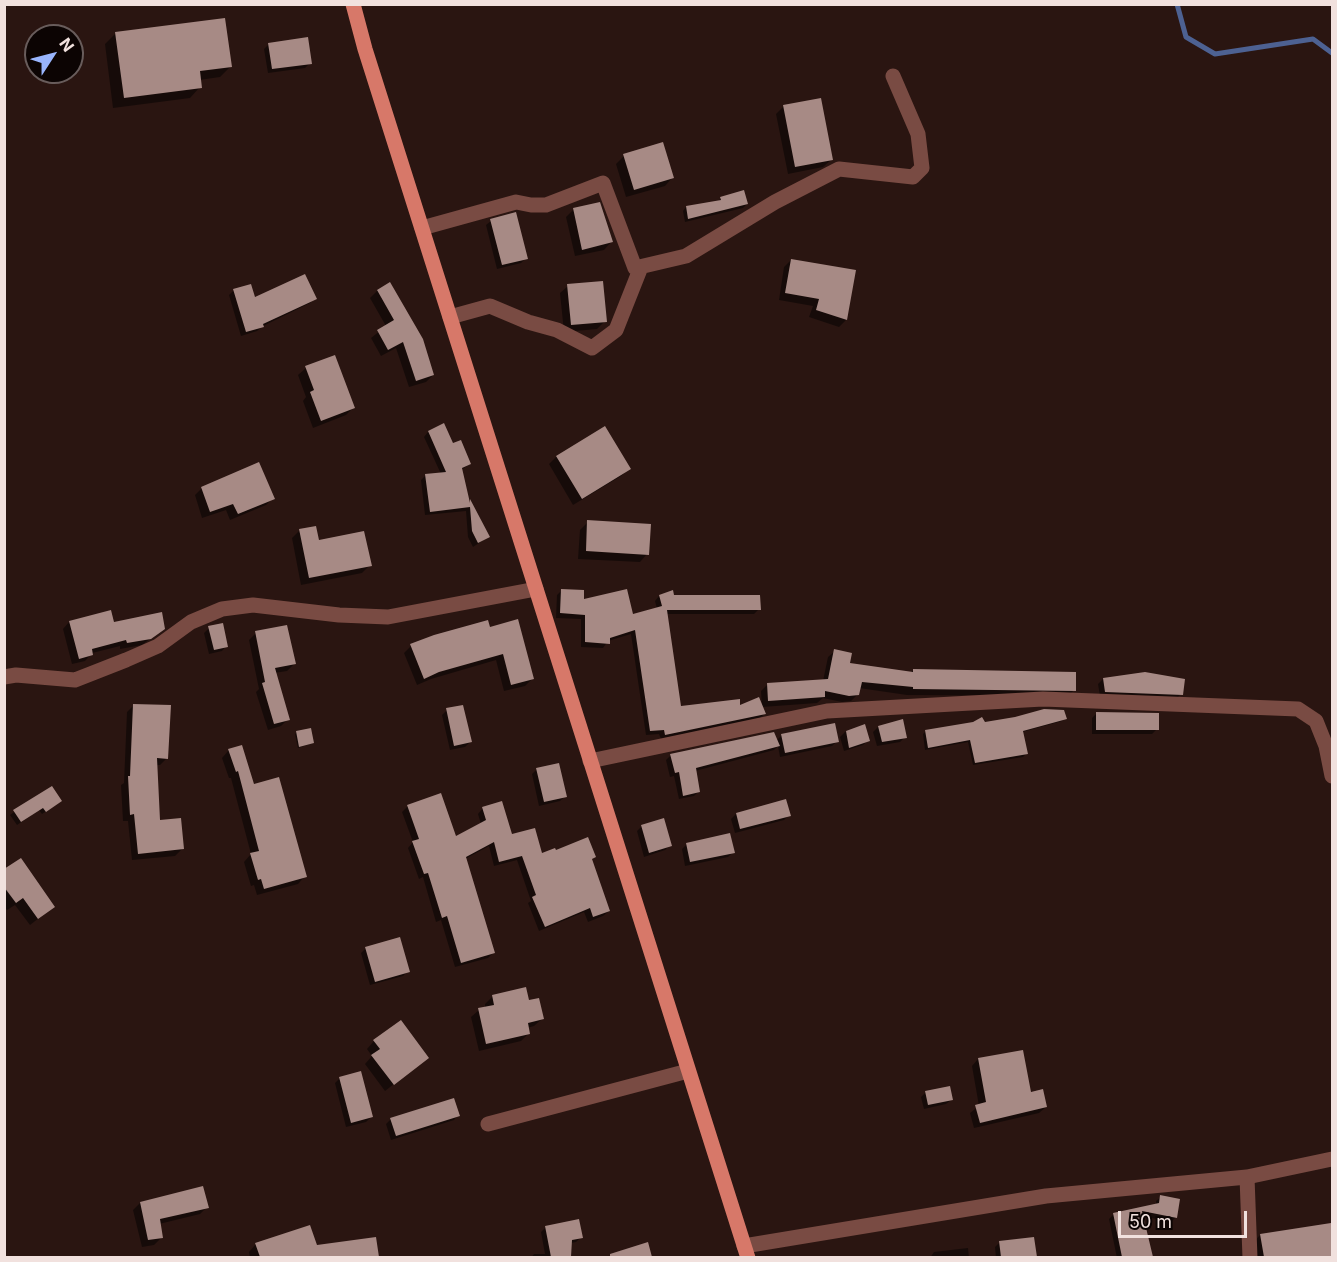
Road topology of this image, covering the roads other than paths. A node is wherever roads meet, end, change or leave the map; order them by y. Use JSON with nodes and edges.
{"nodes":[{"id":1,"x":353,"y":4,"type":"edge"},
{"id":2,"x":893,"y":76,"type":"dead end"},
{"id":3,"x":422,"y":228,"type":"junction"},
{"id":4,"x":641,"y":267,"type":"junction"},
{"id":5,"x":450,"y":317,"type":"junction"},
{"id":6,"x":536,"y":589,"type":"junction"},
{"id":7,"x":4,"y":676,"type":"edge"},
{"id":8,"x":590,"y":761,"type":"junction"},
{"id":9,"x":1332,"y":776,"type":"edge"},
{"id":10,"x":688,"y":1071,"type":"junction"},
{"id":11,"x":488,"y":1124,"type":"dead end"},
{"id":12,"x":1332,"y":1159,"type":"edge"},
{"id":13,"x":1247,"y":1177,"type":"junction"},
{"id":14,"x":746,"y":1252,"type":"edge"},
{"id":15,"x":1250,"y":1257,"type":"edge"}],
"edges":[{"from":1,"to":3,"type":"main road"},
{"from":2,"to":4,"type":"street"},
{"from":3,"to":4,"type":"street"},
{"from":3,"to":5,"type":"main road"},
{"from":4,"to":5,"type":"street"},
{"from":5,"to":6,"type":"main road"},
{"from":6,"to":7,"type":"street"},
{"from":6,"to":8,"type":"main road"},
{"from":8,"to":9,"type":"street"},
{"from":8,"to":10,"type":"main road"},
{"from":10,"to":11,"type":"street"},
{"from":10,"to":14,"type":"main road"},
{"from":12,"to":13,"type":"street"},
{"from":13,"to":14,"type":"street"},
{"from":13,"to":15,"type":"street"}]}
